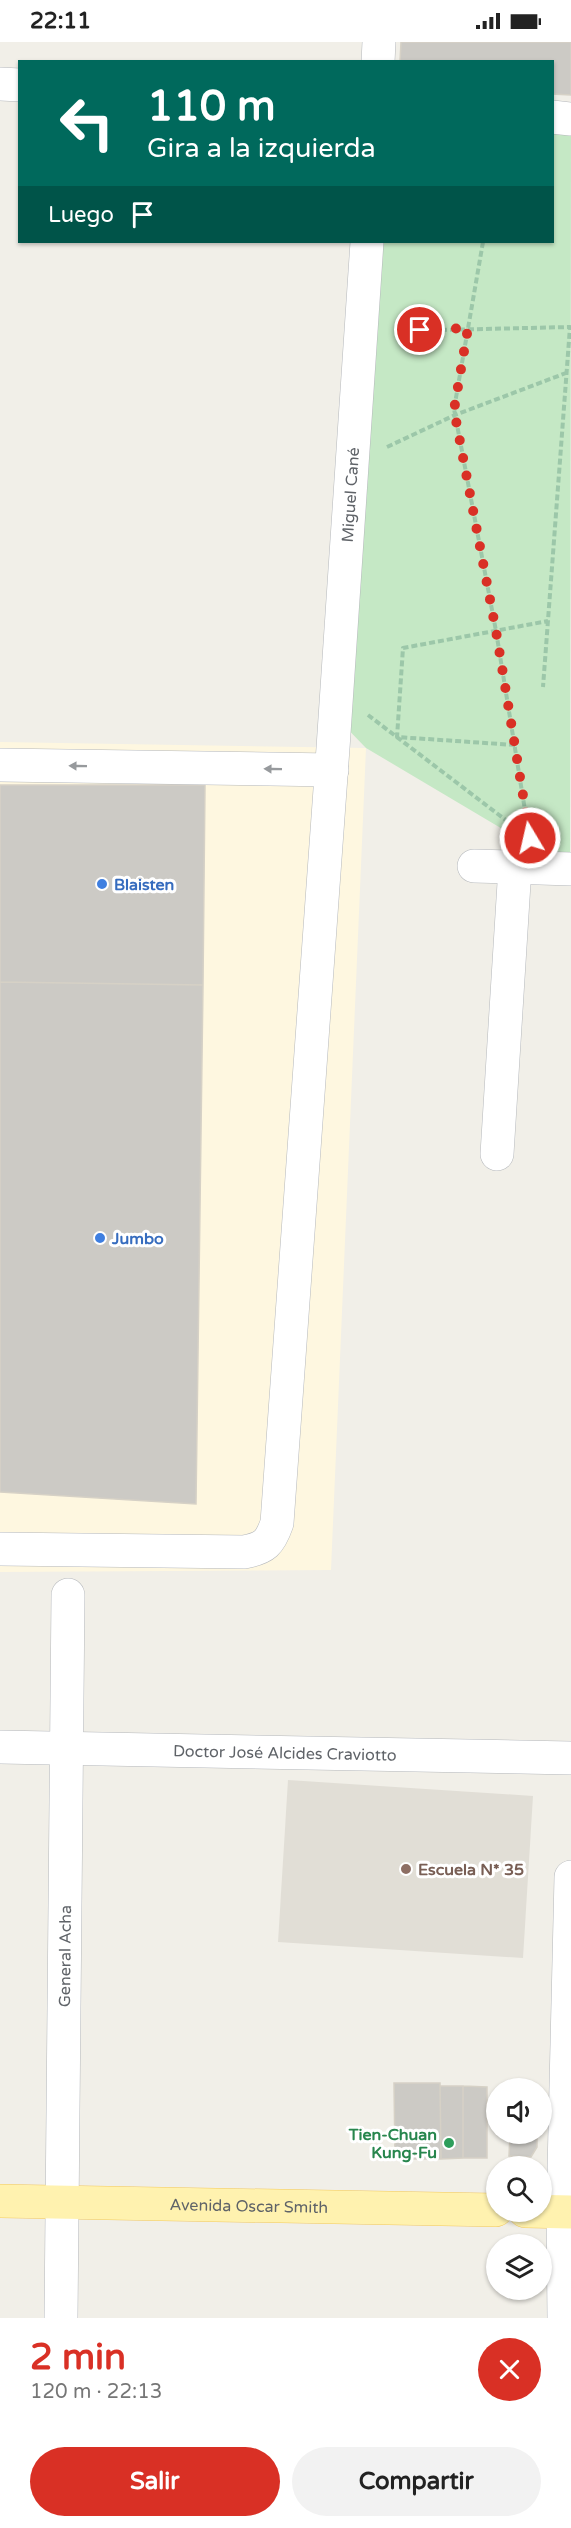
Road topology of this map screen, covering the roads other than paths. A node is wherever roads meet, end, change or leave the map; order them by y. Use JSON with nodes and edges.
{"nodes":[{"id":1,"x":379,"y":42,"type":"edge"},
{"id":2,"x":378,"y":60,"type":"edge"},
{"id":3,"x":0,"y":84,"type":"edge"},
{"id":4,"x":18,"y":85,"type":"edge"},
{"id":5,"x":554,"y":117,"type":"edge"},
{"id":6,"x":571,"y":119,"type":"edge"},
{"id":7,"x":367,"y":243,"type":"edge"},
{"id":8,"x":332,"y":759,"type":"junction"},
{"id":9,"x":0,"y":765,"type":"edge"},
{"id":10,"x":474,"y":866,"type":"dead end"},
{"id":11,"x":515,"y":867,"type":"junction"},
{"id":12,"x":571,"y":869,"type":"edge"},
{"id":13,"x":497,"y":1154,"type":"dead end"},
{"id":14,"x":0,"y":1549,"type":"edge"},
{"id":15,"x":68,"y":1595,"type":"dead end"},
{"id":16,"x":0,"y":1747,"type":"edge"},
{"id":17,"x":68,"y":1749,"type":"junction"},
{"id":18,"x":571,"y":1758,"type":"edge"},
{"id":19,"x":571,"y":1878,"type":"edge"},
{"id":20,"x":0,"y":2201,"type":"edge"},
{"id":21,"x":63,"y":2202,"type":"junction"},
{"id":22,"x":486,"y":2210,"type":"edge"},
{"id":23,"x":552,"y":2212,"type":"edge"},
{"id":24,"x":567,"y":2212,"type":"edge"},
{"id":25,"x":61,"y":2318,"type":"edge"},
{"id":26,"x":564,"y":2318,"type":"edge"}],
"edges":[{"from":1,"to":2,"type":"street"},
{"from":3,"to":4,"type":"street"},
{"from":5,"to":6,"type":"street"},
{"from":7,"to":8,"type":"street","name":"Miguel Cané"},
{"from":8,"to":9,"type":"street","one_way":true},
{"from":8,"to":14,"type":"street","name":"Miguel Cané"},
{"from":10,"to":11,"type":"street"},
{"from":11,"to":12,"type":"street"},
{"from":11,"to":13,"type":"street"},
{"from":15,"to":17,"type":"street","name":"General Acha"},
{"from":16,"to":17,"type":"street","name":"Doctor José Alcides Craviotto"},
{"from":17,"to":18,"type":"street","name":"Doctor José Alcides Craviotto"},
{"from":17,"to":21,"type":"street","name":"General Acha"},
{"from":19,"to":24,"type":"street"},
{"from":20,"to":21,"type":"main road","name":"Avenida Oscar Smith"},
{"from":21,"to":22,"type":"main road","name":"Avenida Oscar Smith"},
{"from":21,"to":25,"type":"street","name":"General Acha"},
{"from":23,"to":24,"type":"main road"},
{"from":24,"to":26,"type":"street"}]}
